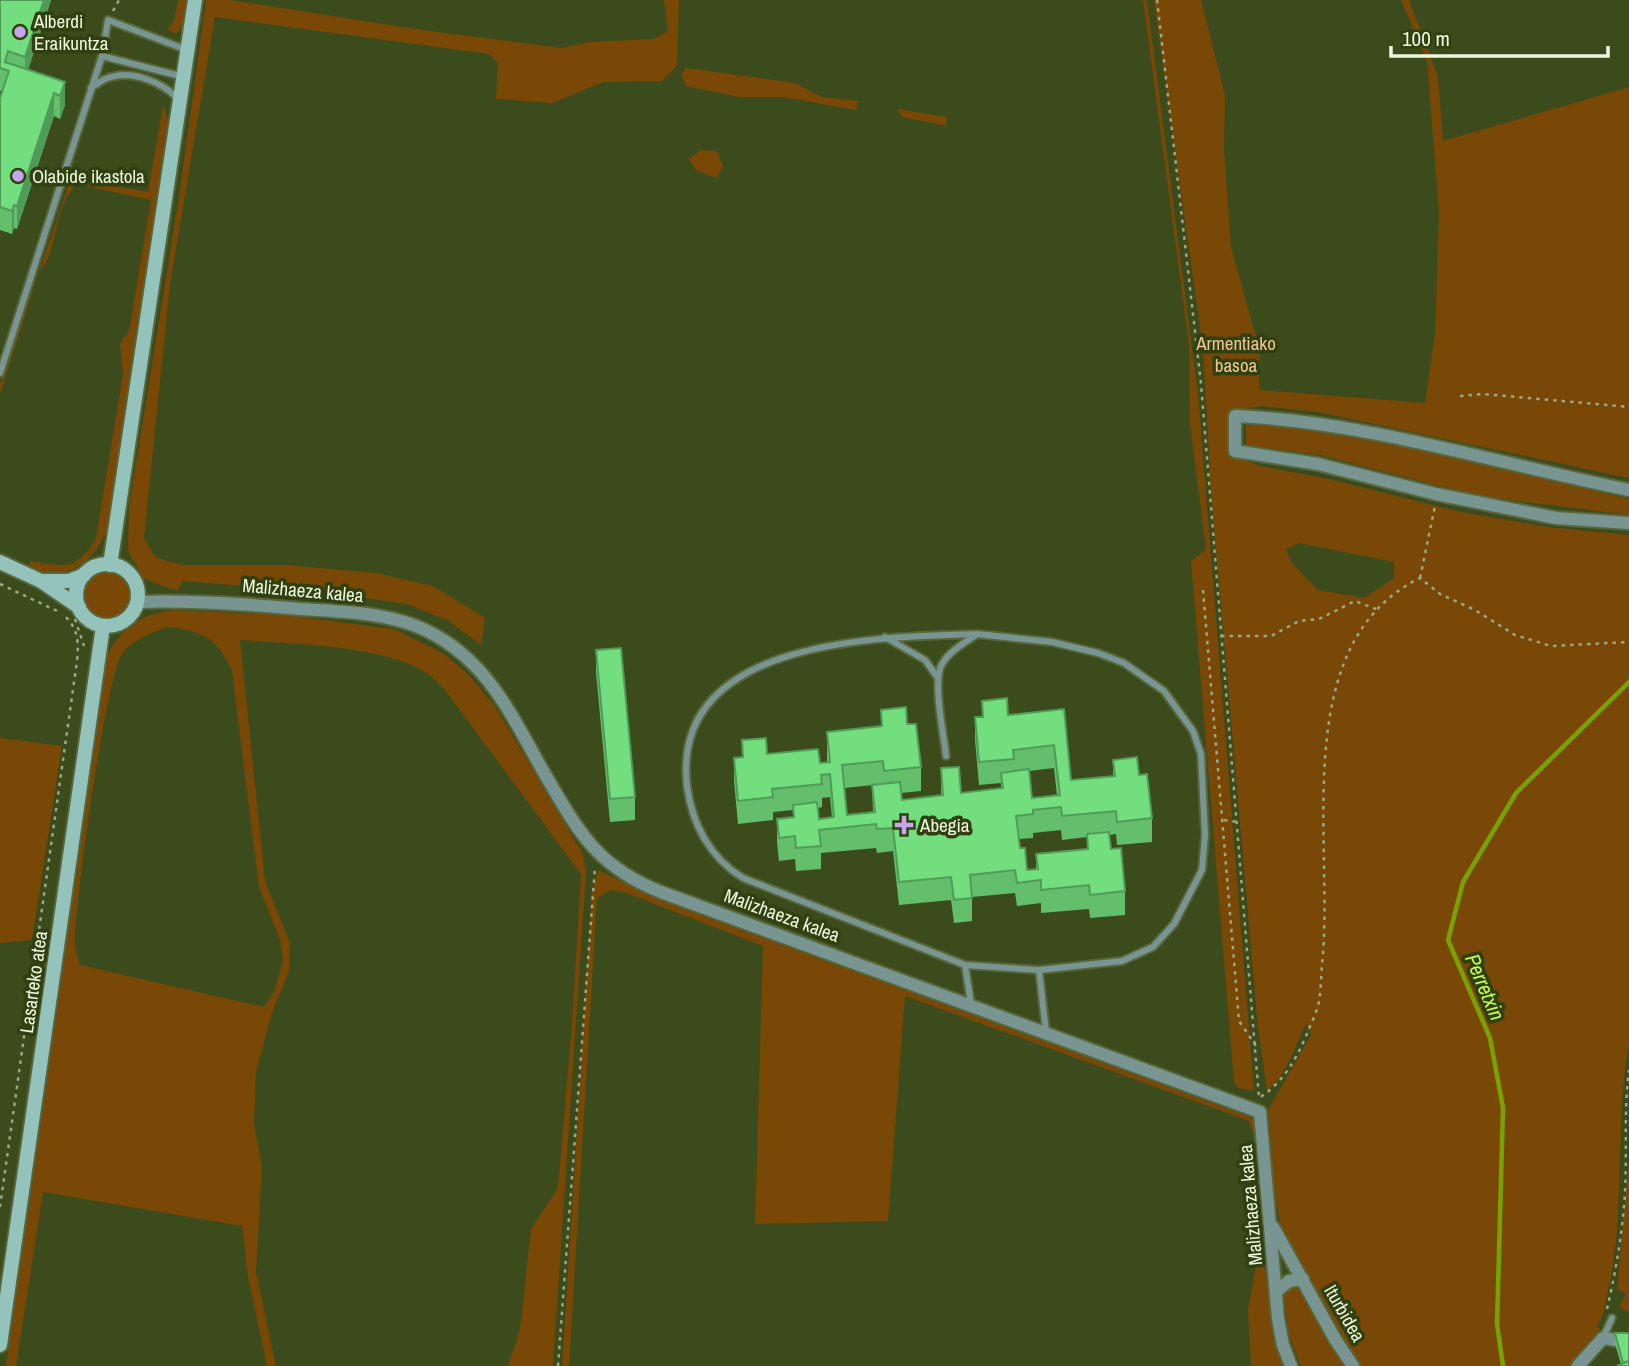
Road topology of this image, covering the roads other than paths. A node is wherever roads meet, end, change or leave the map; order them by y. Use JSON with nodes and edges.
{"nodes":[{"id":1,"x":195,"y":0,"type":"edge"},
{"id":2,"x":188,"y":50,"type":"junction"},
{"id":3,"x":102,"y":56,"type":"junction"},
{"id":4,"x":184,"y":77,"type":"junction"},
{"id":5,"x":91,"y":88,"type":"junction"},
{"id":6,"x":180,"y":102,"type":"junction"},
{"id":7,"x":0,"y":373,"type":"edge"},
{"id":8,"x":1629,"y":490,"type":"edge"},
{"id":9,"x":1629,"y":523,"type":"edge"},
{"id":10,"x":0,"y":562,"type":"edge"},
{"id":11,"x":110,"y":565,"type":"junction"},
{"id":12,"x":85,"y":575,"type":"junction"},
{"id":13,"x":41,"y":581,"type":"junction"},
{"id":14,"x":137,"y":601,"type":"junction"},
{"id":15,"x":79,"y":607,"type":"junction"},
{"id":16,"x":103,"y":626,"type":"junction"},
{"id":17,"x":977,"y":634,"type":"junction"},
{"id":18,"x":884,"y":637,"type":"junction"},
{"id":19,"x":938,"y":678,"type":"junction"},
{"id":20,"x":946,"y":757,"type":"dead end"},
{"id":21,"x":965,"y":965,"type":"junction"},
{"id":22,"x":1039,"y":970,"type":"junction"},
{"id":23,"x":971,"y":1004,"type":"junction"},
{"id":24,"x":1046,"y":1032,"type":"junction"},
{"id":25,"x":1270,"y":1223,"type":"junction"},
{"id":26,"x":1303,"y":1279,"type":"junction"},
{"id":27,"x":1277,"y":1291,"type":"junction"},
{"id":28,"x":1612,"y":1318,"type":"road end"},
{"id":29,"x":1603,"y":1338,"type":"junction"},
{"id":30,"x":1629,"y":1342,"type":"edge"},
{"id":31,"x":0,"y":1345,"type":"edge"},
{"id":32,"x":1292,"y":1366,"type":"edge"},
{"id":33,"x":1353,"y":1366,"type":"edge"},
{"id":34,"x":1578,"y":1366,"type":"edge"}],
"edges":[{"from":1,"to":2,"type":"street"},
{"from":2,"to":3,"type":"lane"},
{"from":2,"to":4,"type":"street"},
{"from":3,"to":4,"type":"lane"},
{"from":3,"to":5,"type":"lane"},
{"from":4,"to":6,"type":"street"},
{"from":5,"to":6,"type":"lane"},
{"from":5,"to":7,"type":"lane"},
{"from":6,"to":11,"type":"street"},
{"from":8,"to":9,"type":"street"},
{"from":10,"to":13,"type":"street"},
{"from":11,"to":12,"type":"street"},
{"from":11,"to":14,"type":"street"},
{"from":12,"to":13,"type":"street"},
{"from":12,"to":15,"type":"street"},
{"from":13,"to":15,"type":"street"},
{"from":14,"to":16,"type":"street"},
{"from":14,"to":23,"type":"street","name":"Malizhaeza kalea"},
{"from":15,"to":16,"type":"street"},
{"from":16,"to":31,"type":"street","name":"Lasarteko atea"},
{"from":17,"to":18,"type":"lane"},
{"from":17,"to":19,"type":"lane"},
{"from":17,"to":22,"type":"lane"},
{"from":18,"to":19,"type":"lane"},
{"from":18,"to":21,"type":"lane"},
{"from":19,"to":20,"type":"lane"},
{"from":21,"to":22,"type":"lane"},
{"from":21,"to":23,"type":"lane"},
{"from":22,"to":24,"type":"lane"},
{"from":23,"to":24,"type":"street","name":"Malizhaeza kalea"},
{"from":24,"to":25,"type":"street","name":"Malizhaeza kalea"},
{"from":25,"to":26,"type":"street","name":"Iturbidea"},
{"from":25,"to":27,"type":"street","name":"Malizhaeza kalea"},
{"from":26,"to":27,"type":"street","name":"Iturbidea"},
{"from":26,"to":33,"type":"street","name":"Iturbidea"},
{"from":27,"to":32,"type":"street","name":"Malizhaeza kalea"},
{"from":28,"to":29,"type":"lane"},
{"from":29,"to":30,"type":"street"},
{"from":29,"to":34,"type":"street"}]}
